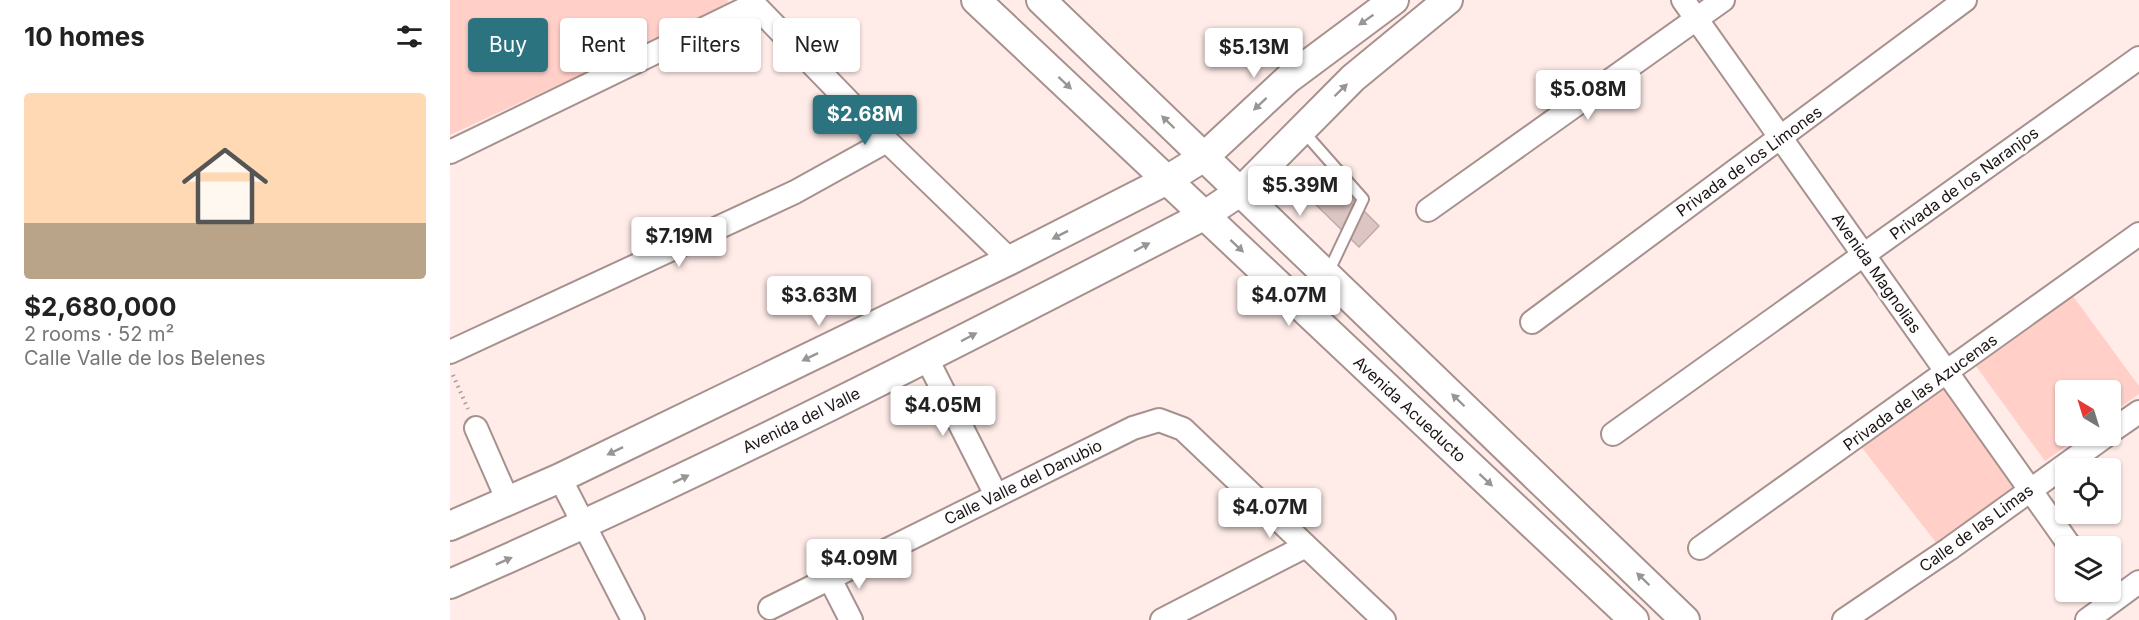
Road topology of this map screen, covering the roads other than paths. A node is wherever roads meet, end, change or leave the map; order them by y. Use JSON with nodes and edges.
{"nodes":[{"id":1,"x":976,"y":0,"type":"edge"},
{"id":2,"x":1041,"y":0,"type":"edge"},
{"id":3,"x":1394,"y":0,"type":"edge"},
{"id":4,"x":1448,"y":0,"type":"edge"},
{"id":5,"x":1683,"y":0,"type":"edge"},
{"id":6,"x":1723,"y":0,"type":"edge"},
{"id":7,"x":1965,"y":0,"type":"edge"},
{"id":8,"x":753,"y":2,"type":"edge"},
{"id":9,"x":1697,"y":20,"type":"junction"},
{"id":10,"x":2139,"y":58,"type":"edge"},
{"id":11,"x":1288,"y":79,"type":"junction"},
{"id":12,"x":1309,"y":120,"type":"junction"},
{"id":13,"x":1781,"y":138,"type":"junction"},
{"id":14,"x":887,"y":141,"type":"junction"},
{"id":15,"x":450,"y":152,"type":"edge"},
{"id":16,"x":1204,"y":157,"type":"junction"},
{"id":17,"x":1167,"y":180,"type":"junction"},
{"id":18,"x":1241,"y":191,"type":"junction"},
{"id":19,"x":1428,"y":210,"type":"dead end"},
{"id":20,"x":1205,"y":214,"type":"junction"},
{"id":21,"x":2139,"y":234,"type":"edge"},
{"id":22,"x":1863,"y":255,"type":"junction"},
{"id":23,"x":1010,"y":260,"type":"junction"},
{"id":24,"x":1327,"y":275,"type":"junction"},
{"id":25,"x":1532,"y":322,"type":"dead end"},
{"id":26,"x":450,"y":352,"type":"edge"},
{"id":27,"x":927,"y":359,"type":"junction"},
{"id":28,"x":1947,"y":372,"type":"junction"},
{"id":29,"x":2139,"y":412,"type":"edge"},
{"id":30,"x":2121,"y":424,"type":"edge"},
{"id":31,"x":476,"y":428,"type":"road end"},
{"id":32,"x":1613,"y":434,"type":"dead end"},
{"id":33,"x":2092,"y":446,"type":"edge"},
{"id":34,"x":560,"y":478,"type":"junction"},
{"id":35,"x":2030,"y":490,"type":"junction"},
{"id":36,"x":996,"y":495,"type":"junction"},
{"id":37,"x":508,"y":501,"type":"junction"},
{"id":38,"x":584,"y":525,"type":"junction"},
{"id":39,"x":450,"y":526,"type":"edge"},
{"id":40,"x":2063,"y":536,"type":"edge"},
{"id":41,"x":1306,"y":546,"type":"junction"},
{"id":42,"x":1700,"y":548,"type":"dead end"},
{"id":43,"x":830,"y":579,"type":"junction"},
{"id":44,"x":2139,"y":582,"type":"edge"},
{"id":45,"x":450,"y":584,"type":"edge"},
{"id":46,"x":2121,"y":590,"type":"edge"},
{"id":47,"x":2102,"y":602,"type":"edge"},
{"id":48,"x":770,"y":608,"type":"dead end"},
{"id":49,"x":633,"y":620,"type":"edge"},
{"id":50,"x":851,"y":620,"type":"edge"},
{"id":51,"x":1162,"y":620,"type":"edge"},
{"id":52,"x":1384,"y":620,"type":"edge"},
{"id":53,"x":1634,"y":620,"type":"edge"},
{"id":54,"x":1685,"y":620,"type":"edge"},
{"id":55,"x":1844,"y":620,"type":"edge"},
{"id":56,"x":2087,"y":620,"type":"edge"}],
"edges":[{"from":1,"to":17,"type":"street","name":"Avenida Acueducto","one_way":true},
{"from":16,"to":2,"type":"street","one_way":true},
{"from":3,"to":11,"type":"street","one_way":true},
{"from":12,"to":4,"type":"street","name":"Avenida del Valle","one_way":true},
{"from":5,"to":9,"type":"street","name":"Avenida Magnolias"},
{"from":6,"to":9,"type":"street"},
{"from":7,"to":13,"type":"street","name":"Privada de los Limones"},
{"from":8,"to":14,"type":"street"},
{"from":8,"to":15,"type":"street"},
{"from":9,"to":13,"type":"street","name":"Avenida Magnolias"},
{"from":9,"to":19,"type":"street"},
{"from":10,"to":22,"type":"street","name":"Privada de los Naranjos"},
{"from":11,"to":12,"type":"street"},
{"from":11,"to":16,"type":"street","one_way":true},
{"from":12,"to":18,"type":"street","name":"Avenida del Valle"},
{"from":12,"to":24,"type":"lane"},
{"from":13,"to":22,"type":"street","name":"Avenida Magnolias"},
{"from":13,"to":25,"type":"street","name":"Privada de los Limones"},
{"from":14,"to":23,"type":"street"},
{"from":14,"to":26,"type":"street"},
{"from":16,"to":17,"type":"street"},
{"from":16,"to":18,"type":"street"},
{"from":17,"to":20,"type":"street","name":"Avenida Acueducto"},
{"from":17,"to":23,"type":"street","one_way":true},
{"from":18,"to":20,"type":"street","name":"Avenida del Valle"},
{"from":18,"to":24,"type":"street"},
{"from":27,"to":20,"type":"street","name":"Avenida del Valle","one_way":true},
{"from":20,"to":53,"type":"street","name":"Avenida Acueducto","one_way":true},
{"from":21,"to":28,"type":"street","name":"Privada de las Azucenas"},
{"from":22,"to":28,"type":"street","name":"Avenida Magnolias"},
{"from":22,"to":32,"type":"street","name":"Privada de los Naranjos"},
{"from":23,"to":34,"type":"street","one_way":true},
{"from":54,"to":24,"type":"street","one_way":true},
{"from":27,"to":36,"type":"street"},
{"from":38,"to":27,"type":"street","name":"Avenida del Valle","one_way":true},
{"from":28,"to":35,"type":"street","name":"Avenida Magnolias"},
{"from":28,"to":42,"type":"street","name":"Privada de las Azucenas"},
{"from":29,"to":30,"type":"street"},
{"from":31,"to":37,"type":"street"},
{"from":33,"to":35,"type":"street","name":"Calle de las Limas"},
{"from":34,"to":37,"type":"street"},
{"from":34,"to":38,"type":"street"},
{"from":35,"to":40,"type":"street","name":"Avenida Magnolias"},
{"from":35,"to":55,"type":"street","name":"Calle de las Limas"},
{"from":36,"to":41,"type":"street","name":"Calle Valle del Danubio"},
{"from":36,"to":43,"type":"street","name":"Calle Valle del Danubio"},
{"from":37,"to":39,"type":"street"},
{"from":45,"to":38,"type":"street","name":"Avenida del Valle","one_way":true},
{"from":38,"to":49,"type":"street"},
{"from":41,"to":51,"type":"street"},
{"from":41,"to":52,"type":"street"},
{"from":43,"to":48,"type":"street","name":"Calle Valle del Danubio"},
{"from":43,"to":50,"type":"street"},
{"from":44,"to":46,"type":"street"},
{"from":47,"to":56,"type":"street"}]}
